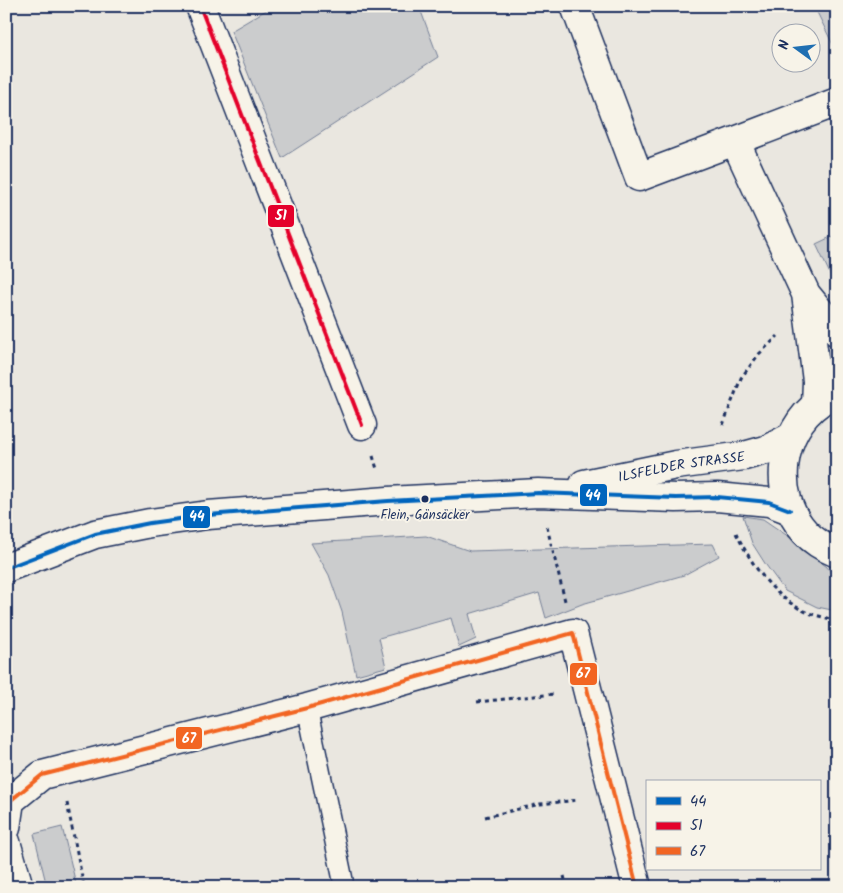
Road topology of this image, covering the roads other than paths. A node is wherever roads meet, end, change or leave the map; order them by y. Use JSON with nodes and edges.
{"nodes":[{"id":1,"x":200,"y":6,"type":"edge"},
{"id":2,"x":575,"y":6,"type":"edge"},
{"id":3,"x":837,"y":102,"type":"edge"},
{"id":4,"x":735,"y":142,"type":"junction"},
{"id":5,"x":816,"y":307,"type":"edge"},
{"id":6,"x":837,"y":332,"type":"edge"},
{"id":7,"x":826,"y":399,"type":"edge"},
{"id":8,"x":362,"y":425,"type":"road end"},
{"id":9,"x":791,"y":437,"type":"junction"},
{"id":10,"x":537,"y":493,"type":"junction"},
{"id":11,"x":790,"y":510,"type":"junction"},
{"id":12,"x":837,"y":553,"type":"edge"},
{"id":13,"x":6,"y":568,"type":"edge"},
{"id":14,"x":307,"y":708,"type":"junction"},
{"id":15,"x":6,"y":828,"type":"edge"},
{"id":16,"x":6,"y":842,"type":"edge"},
{"id":17,"x":343,"y":880,"type":"dead end"},
{"id":18,"x":19,"y":887,"type":"edge"},
{"id":19,"x":638,"y":887,"type":"edge"}],
"edges":[{"from":1,"to":8,"type":"street"},
{"from":2,"to":4,"type":"street"},
{"from":3,"to":4,"type":"street"},
{"from":4,"to":5,"type":"street"},
{"from":5,"to":6,"type":"street"},
{"from":5,"to":7,"type":"street"},
{"from":7,"to":9,"type":"street","name":"ILSFELDER STRASSE"},
{"from":9,"to":10,"type":"street","name":"ILSFELDER STRASSE"},
{"from":9,"to":11,"type":"street","name":"ILSFELDER STRASSE"},
{"from":10,"to":11,"type":"street","name":"ILSFELDER STRASSE"},
{"from":10,"to":13,"type":"street","name":"ILSFELDER STRASSE"},
{"from":11,"to":12,"type":"street","name":"ILSFELDER STRASSE"},
{"from":14,"to":15,"type":"street"},
{"from":14,"to":17,"type":"lane"},
{"from":14,"to":19,"type":"street"},
{"from":16,"to":18,"type":"street"}]}
